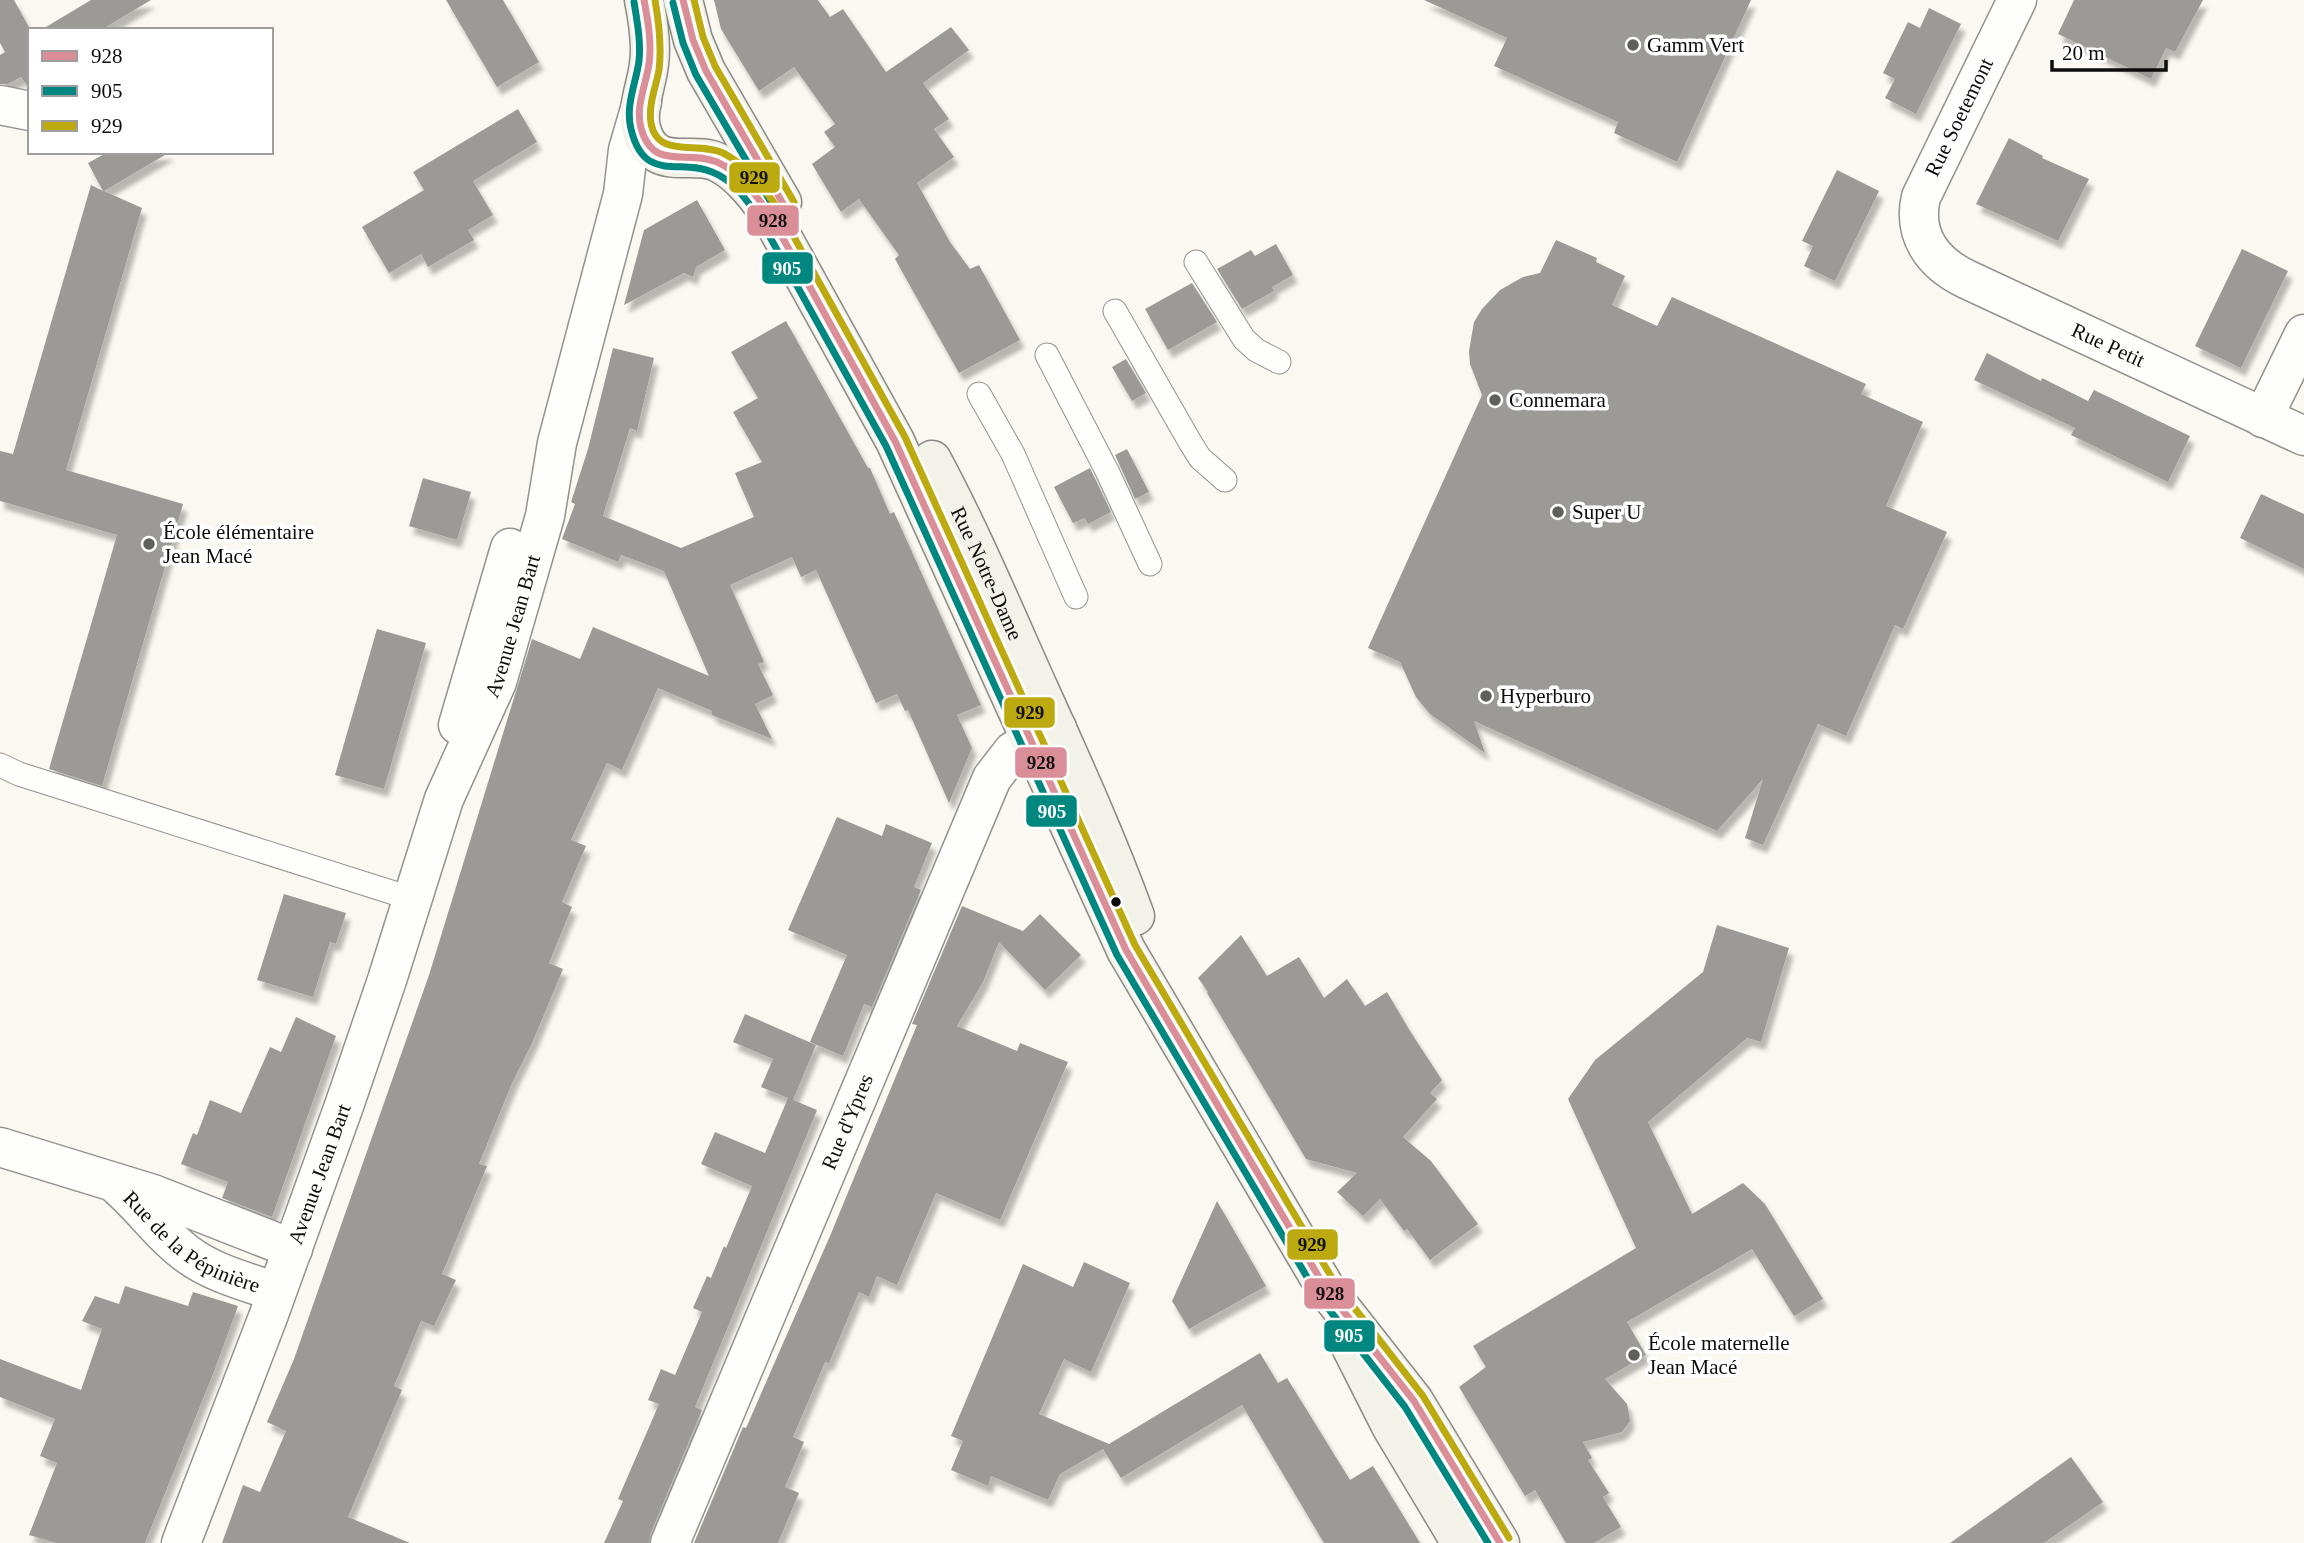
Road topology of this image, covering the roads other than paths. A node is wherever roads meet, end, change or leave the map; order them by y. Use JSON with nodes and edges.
{"nodes":[{"id":1,"x":644,"y":0,"type":"edge"},
{"id":2,"x":683,"y":0,"type":"edge"},
{"id":3,"x":2017,"y":0,"type":"edge"},
{"id":4,"x":724,"y":101,"type":"junction"},
{"id":5,"x":642,"y":102,"type":"junction"},
{"id":6,"x":0,"y":105,"type":"edge"},
{"id":7,"x":28,"y":111,"type":"edge"},
{"id":8,"x":684,"y":159,"type":"junction"},
{"id":9,"x":623,"y":194,"type":"junction"},
{"id":10,"x":1923,"y":238,"type":"joint"},
{"id":11,"x":1196,"y":262,"type":"dead end"},
{"id":12,"x":1115,"y":311,"type":"dead end"},
{"id":13,"x":2304,"y":334,"type":"edge"},
{"id":14,"x":1047,"y":355,"type":"dead end"},
{"id":15,"x":1279,"y":362,"type":"dead end"},
{"id":16,"x":979,"y":394,"type":"dead end"},
{"id":17,"x":2263,"y":418,"type":"junction"},
{"id":18,"x":2304,"y":436,"type":"edge"},
{"id":19,"x":1225,"y":480,"type":"dead end"},
{"id":20,"x":1150,"y":564,"type":"dead end"},
{"id":21,"x":1076,"y":597,"type":"dead end"},
{"id":22,"x":1044,"y":734,"type":"junction"},
{"id":23,"x":0,"y":765,"type":"edge"},
{"id":24,"x":413,"y":899,"type":"junction"},
{"id":25,"x":0,"y":1147,"type":"edge"},
{"id":26,"x":114,"y":1183,"type":"junction"},
{"id":27,"x":293,"y":1249,"type":"junction"},
{"id":28,"x":1325,"y":1289,"type":"junction"},
{"id":29,"x":276,"y":1292,"type":"junction"},
{"id":30,"x":181,"y":1543,"type":"edge"},
{"id":31,"x":670,"y":1543,"type":"edge"},
{"id":32,"x":1461,"y":1543,"type":"edge"},
{"id":33,"x":1500,"y":1543,"type":"edge"}],
"edges":[{"from":1,"to":5,"type":"main road","name":"Rue Notre-Dame"},
{"from":2,"to":4,"type":"main road","name":"Rue Notre-Dame"},
{"from":3,"to":10,"type":"street","name":"Rue Soetemont"},
{"from":4,"to":8,"type":"main road"},
{"from":4,"to":22,"type":"main road","name":"Rue Notre-Dame"},
{"from":5,"to":8,"type":"main road","name":"Rue Notre-Dame"},
{"from":5,"to":9,"type":"street","name":"Avenue Jean Bart"},
{"from":6,"to":7,"type":"street"},
{"from":8,"to":9,"type":"street"},
{"from":8,"to":22,"type":"main road","name":"Rue Notre-Dame"},
{"from":9,"to":24,"type":"street","name":"Avenue Jean Bart"},
{"from":10,"to":17,"type":"street","name":"Rue Petit"},
{"from":11,"to":15,"type":"lane"},
{"from":12,"to":19,"type":"lane"},
{"from":13,"to":17,"type":"street"},
{"from":14,"to":20,"type":"lane"},
{"from":16,"to":21,"type":"lane"},
{"from":17,"to":18,"type":"street","name":"Rue Petit"},
{"from":22,"to":28,"type":"main road","name":"Rue Notre-Dame"},
{"from":22,"to":31,"type":"street","name":"Rue d'Ypres"},
{"from":23,"to":24,"type":"lane"},
{"from":24,"to":27,"type":"street","name":"Avenue Jean Bart"},
{"from":25,"to":26,"type":"street","name":"Rue de la Pépinière"},
{"from":26,"to":27,"type":"street","name":"Rue de la Pépinière"},
{"from":26,"to":29,"type":"street","name":"Rue de la Pépinière"},
{"from":27,"to":29,"type":"street","name":"Avenue Jean Bart"},
{"from":28,"to":32,"type":"main road","name":"Rue Notre-Dame"},
{"from":28,"to":33,"type":"main road","name":"Rue Notre-Dame"},
{"from":29,"to":30,"type":"street","name":"Avenue Jean Bart"}]}
